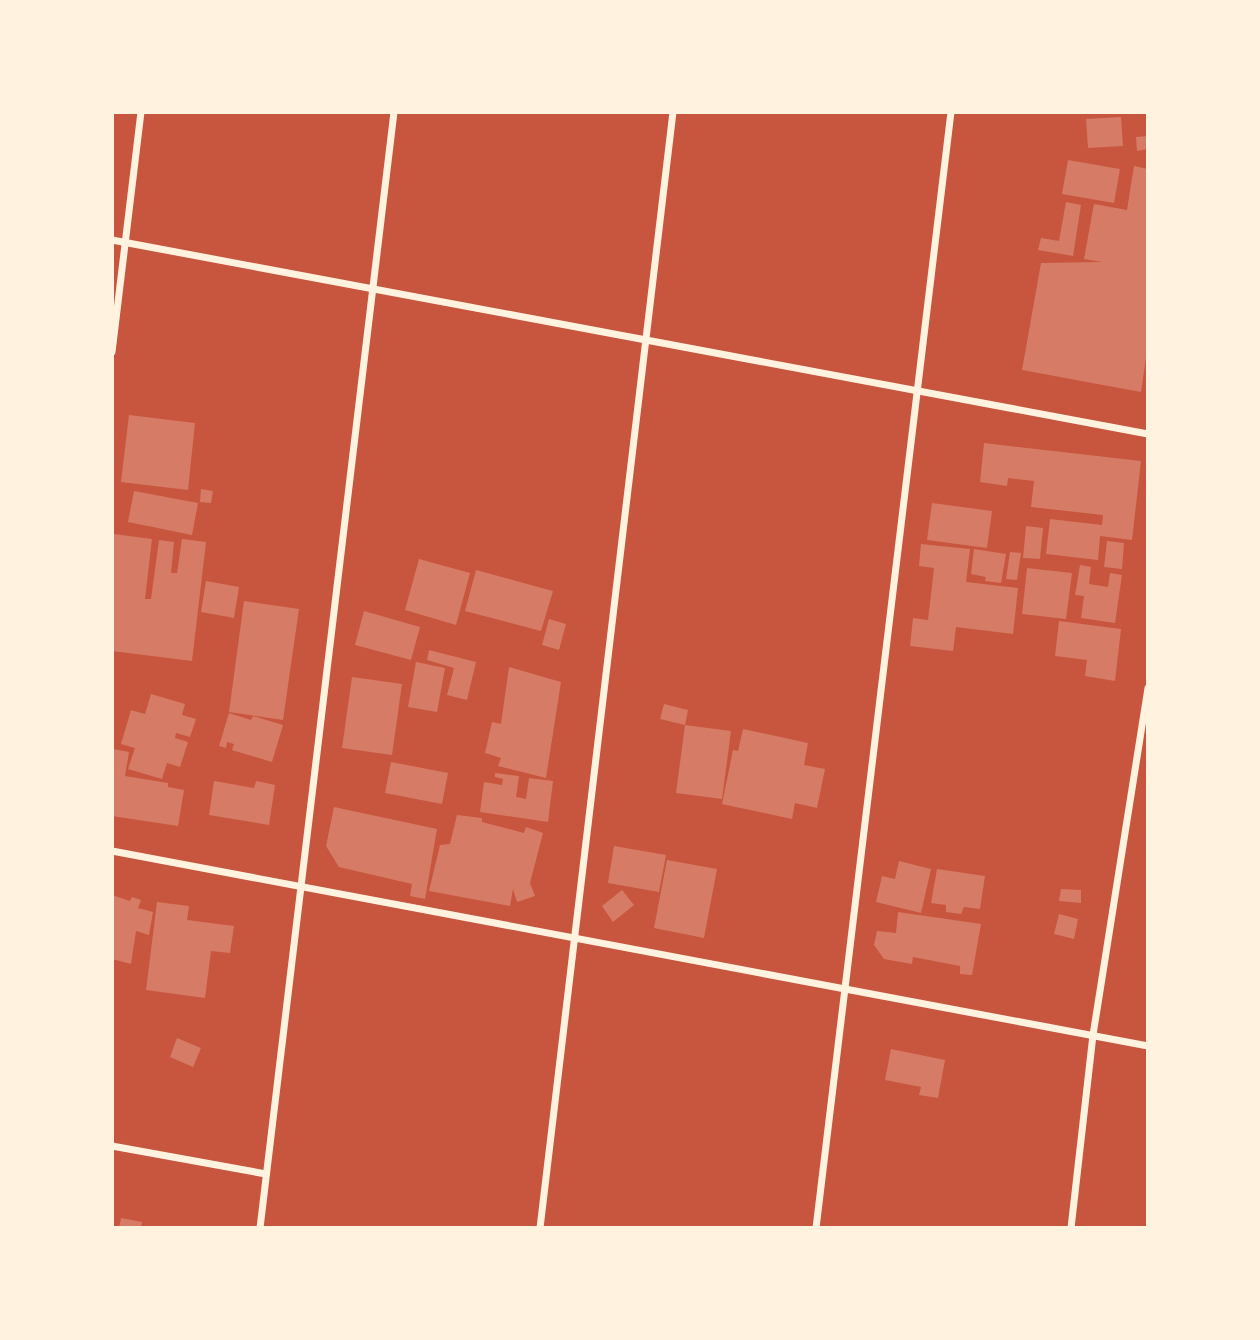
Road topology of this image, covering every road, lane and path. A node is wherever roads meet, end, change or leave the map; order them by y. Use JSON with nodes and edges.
{"nodes":[{"id":1,"x":141,"y":112,"type":"edge"},
{"id":2,"x":394,"y":112,"type":"edge"},
{"id":3,"x":673,"y":112,"type":"edge"},
{"id":4,"x":951,"y":112,"type":"edge"},
{"id":5,"x":112,"y":240,"type":"edge"},
{"id":6,"x":125,"y":243,"type":"junction"},
{"id":7,"x":373,"y":289,"type":"junction"},
{"id":8,"x":646,"y":340,"type":"junction"},
{"id":9,"x":112,"y":352,"type":"edge"},
{"id":10,"x":917,"y":391,"type":"junction"},
{"id":11,"x":1148,"y":434,"type":"edge"},
{"id":12,"x":1148,"y":688,"type":"edge"},
{"id":13,"x":1144,"y":744,"type":"edge"},
{"id":14,"x":112,"y":851,"type":"edge"},
{"id":15,"x":301,"y":886,"type":"junction"},
{"id":16,"x":575,"y":938,"type":"junction"},
{"id":17,"x":845,"y":988,"type":"junction"},
{"id":18,"x":1093,"y":1035,"type":"junction"},
{"id":19,"x":1148,"y":1046,"type":"edge"},
{"id":20,"x":112,"y":1146,"type":"edge"},
{"id":21,"x":266,"y":1174,"type":"junction"},
{"id":22,"x":260,"y":1228,"type":"edge"},
{"id":23,"x":540,"y":1228,"type":"edge"},
{"id":24,"x":817,"y":1228,"type":"edge"},
{"id":25,"x":1070,"y":1228,"type":"edge"}],
"edges":[{"from":1,"to":6,"type":"street"},
{"from":2,"to":7,"type":"street"},
{"from":3,"to":8,"type":"street"},
{"from":4,"to":10,"type":"street"},
{"from":5,"to":6,"type":"street"},
{"from":6,"to":7,"type":"street"},
{"from":6,"to":9,"type":"street"},
{"from":7,"to":8,"type":"street"},
{"from":7,"to":15,"type":"street"},
{"from":8,"to":10,"type":"street"},
{"from":8,"to":16,"type":"street"},
{"from":10,"to":11,"type":"street"},
{"from":10,"to":17,"type":"street"},
{"from":12,"to":13,"type":"street"},
{"from":13,"to":18,"type":"street"},
{"from":14,"to":15,"type":"street"},
{"from":15,"to":16,"type":"street"},
{"from":15,"to":21,"type":"street"},
{"from":16,"to":17,"type":"street"},
{"from":16,"to":23,"type":"street"},
{"from":17,"to":18,"type":"street"},
{"from":17,"to":24,"type":"street"},
{"from":18,"to":19,"type":"street"},
{"from":18,"to":25,"type":"street"},
{"from":20,"to":21,"type":"street"},
{"from":21,"to":22,"type":"street"}]}
